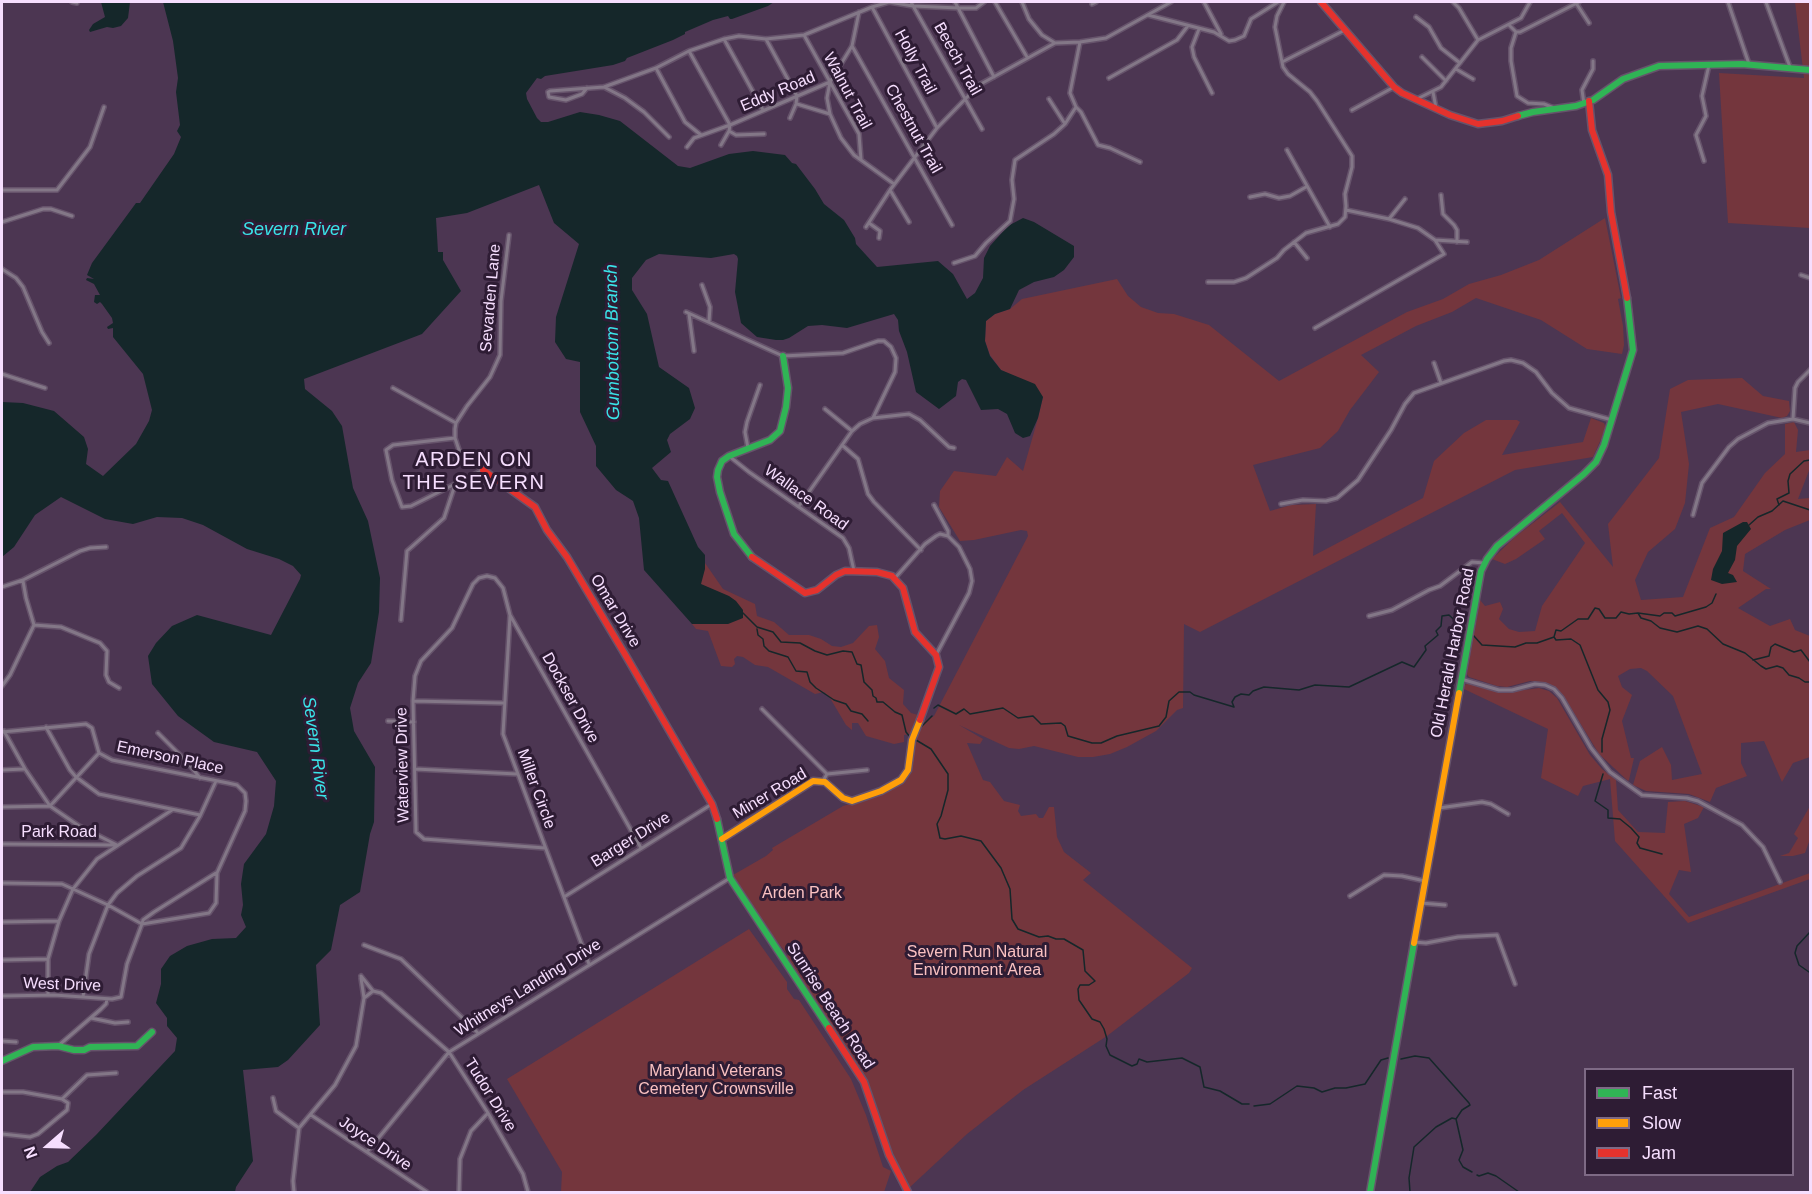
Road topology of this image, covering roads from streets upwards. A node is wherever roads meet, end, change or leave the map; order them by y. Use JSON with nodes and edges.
{"nodes":[{"id":1,"x":72,"y":2,"type":"edge"},
{"id":2,"x":889,"y":2,"type":"edge"},
{"id":3,"x":956,"y":2,"type":"edge"},
{"id":4,"x":984,"y":2,"type":"edge"},
{"id":5,"x":995,"y":2,"type":"edge"},
{"id":6,"x":1022,"y":2,"type":"edge"},
{"id":7,"x":1171,"y":2,"type":"edge"},
{"id":8,"x":1204,"y":2,"type":"edge"},
{"id":9,"x":1278,"y":2,"type":"edge"},
{"id":10,"x":1284,"y":2,"type":"edge"},
{"id":11,"x":1321,"y":2,"type":"edge"},
{"id":12,"x":1453,"y":2,"type":"edge"},
{"id":13,"x":1530,"y":2,"type":"edge"},
{"id":14,"x":1578,"y":2,"type":"edge"},
{"id":15,"x":1729,"y":2,"type":"edge"},
{"id":16,"x":1734,"y":2,"type":"edge"},
{"id":17,"x":1766,"y":2,"type":"edge"},
{"id":18,"x":77,"y":3,"type":"edge"},
{"id":19,"x":1165,"y":3,"type":"edge"},
{"id":20,"x":912,"y":4,"type":"edge"},
{"id":21,"x":872,"y":7,"type":"junction"},
{"id":22,"x":959,"y":8,"type":"junction"},
{"id":23,"x":859,"y":12,"type":"junction"},
{"id":24,"x":1148,"y":15,"type":"junction"},
{"id":25,"x":1416,"y":17,"type":"dead end"},
{"id":26,"x":1590,"y":23,"type":"dead end"},
{"id":27,"x":1509,"y":25,"type":"junction"},
{"id":28,"x":1188,"y":27,"type":"junction"},
{"id":29,"x":1199,"y":29,"type":"junction"},
{"id":30,"x":1345,"y":30,"type":"junction"},
{"id":31,"x":1516,"y":32,"type":"junction"},
{"id":32,"x":804,"y":35,"type":"junction"},
{"id":33,"x":1222,"y":35,"type":"junction"},
{"id":34,"x":724,"y":39,"type":"junction"},
{"id":35,"x":765,"y":39,"type":"junction"},
{"id":36,"x":1478,"y":40,"type":"junction"},
{"id":37,"x":1080,"y":42,"type":"junction"},
{"id":38,"x":1055,"y":43,"type":"junction"},
{"id":39,"x":852,"y":46,"type":"junction"},
{"id":40,"x":689,"y":51,"type":"junction"},
{"id":41,"x":1027,"y":57,"type":"junction"},
{"id":42,"x":1422,"y":57,"type":"dead end"},
{"id":43,"x":1593,"y":61,"type":"dead end"},
{"id":44,"x":1282,"y":62,"type":"junction"},
{"id":45,"x":1460,"y":63,"type":"junction"},
{"id":46,"x":1749,"y":64,"type":"junction"},
{"id":47,"x":1709,"y":65,"type":"junction"},
{"id":48,"x":1790,"y":67,"type":"junction"},
{"id":49,"x":656,"y":68,"type":"junction"},
{"id":50,"x":1456,"y":69,"type":"junction"},
{"id":51,"x":1809,"y":71,"type":"edge"},
{"id":52,"x":994,"y":78,"type":"junction"},
{"id":53,"x":1109,"y":78,"type":"dead end"},
{"id":54,"x":1473,"y":79,"type":"dead end"},
{"id":55,"x":1446,"y":81,"type":"junction"},
{"id":56,"x":830,"y":82,"type":"junction"},
{"id":57,"x":604,"y":87,"type":"junction"},
{"id":58,"x":1394,"y":87,"type":"junction"},
{"id":59,"x":587,"y":88,"type":"junction"},
{"id":60,"x":1433,"y":92,"type":"junction"},
{"id":61,"x":1212,"y":93,"type":"dead end"},
{"id":62,"x":797,"y":96,"type":"junction"},
{"id":63,"x":1049,"y":99,"type":"dead end"},
{"id":64,"x":966,"y":100,"type":"junction"},
{"id":65,"x":1416,"y":100,"type":"junction"},
{"id":66,"x":1586,"y":103,"type":"junction"},
{"id":67,"x":796,"y":104,"type":"junction"},
{"id":68,"x":104,"y":107,"type":"dead end"},
{"id":69,"x":1076,"y":107,"type":"junction"},
{"id":70,"x":1436,"y":109,"type":"junction"},
{"id":71,"x":763,"y":110,"type":"junction"},
{"id":72,"x":1352,"y":110,"type":"dead end"},
{"id":73,"x":1555,"y":110,"type":"junction"},
{"id":74,"x":830,"y":114,"type":"junction"},
{"id":75,"x":790,"y":118,"type":"dead end"},
{"id":76,"x":1065,"y":124,"type":"junction"},
{"id":77,"x":730,"y":125,"type":"junction"},
{"id":78,"x":937,"y":128,"type":"junction"},
{"id":79,"x":982,"y":129,"type":"dead end"},
{"id":80,"x":729,"y":131,"type":"junction"},
{"id":81,"x":764,"y":134,"type":"dead end"},
{"id":82,"x":702,"y":136,"type":"junction"},
{"id":83,"x":669,"y":137,"type":"dead end"},
{"id":84,"x":721,"y":145,"type":"dead end"},
{"id":85,"x":687,"y":147,"type":"dead end"},
{"id":86,"x":1287,"y":150,"type":"dead end"},
{"id":87,"x":915,"y":156,"type":"junction"},
{"id":88,"x":861,"y":160,"type":"junction"},
{"id":89,"x":1704,"y":161,"type":"dead end"},
{"id":90,"x":1140,"y":162,"type":"dead end"},
{"id":91,"x":894,"y":184,"type":"junction"},
{"id":92,"x":1306,"y":186,"type":"junction"},
{"id":93,"x":2,"y":190,"type":"edge"},
{"id":94,"x":890,"y":190,"type":"junction"},
{"id":95,"x":1441,"y":195,"type":"dead end"},
{"id":96,"x":1250,"y":197,"type":"dead end"},
{"id":97,"x":1406,"y":199,"type":"dead end"},
{"id":98,"x":1346,"y":210,"type":"junction"},
{"id":99,"x":72,"y":216,"type":"dead end"},
{"id":100,"x":1389,"y":219,"type":"junction"},
{"id":101,"x":2,"y":222,"type":"edge"},
{"id":102,"x":909,"y":222,"type":"dead end"},
{"id":103,"x":869,"y":223,"type":"junction"},
{"id":104,"x":952,"y":225,"type":"dead end"},
{"id":105,"x":866,"y":227,"type":"dead end"},
{"id":106,"x":1330,"y":227,"type":"junction"},
{"id":107,"x":509,"y":235,"type":"dead end"},
{"id":108,"x":879,"y":238,"type":"dead end"},
{"id":109,"x":1435,"y":240,"type":"junction"},
{"id":110,"x":1294,"y":242,"type":"junction"},
{"id":111,"x":1456,"y":242,"type":"junction"},
{"id":112,"x":1467,"y":242,"type":"dead end"},
{"id":113,"x":1306,"y":258,"type":"dead end"},
{"id":114,"x":954,"y":263,"type":"dead end"},
{"id":115,"x":2,"y":269,"type":"edge"},
{"id":116,"x":1801,"y":275,"type":"dead end"},
{"id":117,"x":1810,"y":278,"type":"edge"},
{"id":118,"x":1208,"y":282,"type":"dead end"},
{"id":119,"x":702,"y":285,"type":"dead end"},
{"id":120,"x":709,"y":322,"type":"junction"},
{"id":121,"x":1315,"y":328,"type":"dead end"},
{"id":122,"x":49,"y":343,"type":"dead end"},
{"id":123,"x":694,"y":351,"type":"dead end"},
{"id":124,"x":783,"y":356,"type":"junction"},
{"id":125,"x":1434,"y":363,"type":"dead end"},
{"id":126,"x":1810,"y":370,"type":"edge"},
{"id":127,"x":2,"y":374,"type":"edge"},
{"id":128,"x":1441,"y":383,"type":"junction"},
{"id":129,"x":760,"y":385,"type":"dead end"},
{"id":130,"x":45,"y":388,"type":"dead end"},
{"id":131,"x":393,"y":388,"type":"dead end"},
{"id":132,"x":825,"y":409,"type":"dead end"},
{"id":133,"x":873,"y":418,"type":"junction"},
{"id":134,"x":1792,"y":419,"type":"junction"},
{"id":135,"x":1612,"y":420,"type":"junction"},
{"id":136,"x":456,"y":423,"type":"junction"},
{"id":137,"x":1810,"y":423,"type":"edge"},
{"id":138,"x":852,"y":431,"type":"junction"},
{"id":139,"x":455,"y":438,"type":"junction"},
{"id":140,"x":842,"y":445,"type":"junction"},
{"id":141,"x":748,"y":448,"type":"junction"},
{"id":142,"x":954,"y":448,"type":"dead end"},
{"id":143,"x":729,"y":456,"type":"junction"},
{"id":144,"x":483,"y":470,"type":"junction"},
{"id":145,"x":455,"y":485,"type":"junction"},
{"id":146,"x":1281,"y":504,"type":"dead end"},
{"id":147,"x":934,"y":505,"type":"dead end"},
{"id":148,"x":799,"y":506,"type":"junction"},
{"id":149,"x":1693,"y":515,"type":"dead end"},
{"id":150,"x":948,"y":536,"type":"junction"},
{"id":151,"x":106,"y":547,"type":"dead end"},
{"id":152,"x":921,"y":550,"type":"junction"},
{"id":153,"x":1484,"y":564,"type":"junction"},
{"id":154,"x":854,"y":571,"type":"junction"},
{"id":155,"x":895,"y":578,"type":"junction"},
{"id":156,"x":23,"y":580,"type":"junction"},
{"id":157,"x":473,"y":584,"type":"joint"},
{"id":158,"x":2,"y":587,"type":"edge"},
{"id":159,"x":510,"y":615,"type":"junction"},
{"id":160,"x":1369,"y":616,"type":"dead end"},
{"id":161,"x":401,"y":620,"type":"dead end"},
{"id":162,"x":34,"y":625,"type":"junction"},
{"id":163,"x":936,"y":655,"type":"junction"},
{"id":164,"x":1461,"y":679,"type":"junction"},
{"id":165,"x":2,"y":686,"type":"edge"},
{"id":166,"x":119,"y":688,"type":"dead end"},
{"id":167,"x":413,"y":701,"type":"junction"},
{"id":168,"x":503,"y":703,"type":"junction"},
{"id":169,"x":762,"y":710,"type":"dead end"},
{"id":170,"x":388,"y":721,"type":"dead end"},
{"id":171,"x":414,"y":722,"type":"junction"},
{"id":172,"x":46,"y":728,"type":"junction"},
{"id":173,"x":3,"y":732,"type":"edge"},
{"id":174,"x":158,"y":733,"type":"dead end"},
{"id":175,"x":99,"y":753,"type":"junction"},
{"id":176,"x":25,"y":769,"type":"junction"},
{"id":177,"x":415,"y":769,"type":"junction"},
{"id":178,"x":2,"y":770,"type":"edge"},
{"id":179,"x":867,"y":770,"type":"dead end"},
{"id":180,"x":517,"y":774,"type":"junction"},
{"id":181,"x":76,"y":777,"type":"junction"},
{"id":182,"x":200,"y":778,"type":"junction"},
{"id":183,"x":825,"y":778,"type":"junction"},
{"id":184,"x":216,"y":781,"type":"junction"},
{"id":185,"x":712,"y":804,"type":"junction"},
{"id":186,"x":50,"y":806,"type":"junction"},
{"id":187,"x":2,"y":807,"type":"edge"},
{"id":188,"x":1439,"y":808,"type":"junction"},
{"id":189,"x":172,"y":810,"type":"junction"},
{"id":190,"x":1508,"y":814,"type":"dead end"},
{"id":191,"x":201,"y":815,"type":"junction"},
{"id":192,"x":722,"y":839,"type":"junction"},
{"id":193,"x":2,"y":844,"type":"edge"},
{"id":194,"x":117,"y":845,"type":"junction"},
{"id":195,"x":545,"y":848,"type":"junction"},
{"id":196,"x":641,"y":848,"type":"junction"},
{"id":197,"x":217,"y":873,"type":"junction"},
{"id":198,"x":730,"y":878,"type":"junction"},
{"id":199,"x":1425,"y":881,"type":"junction"},
{"id":200,"x":1780,"y":882,"type":"dead end"},
{"id":201,"x":2,"y":883,"type":"edge"},
{"id":202,"x":73,"y":889,"type":"junction"},
{"id":203,"x":1350,"y":896,"type":"dead end"},
{"id":204,"x":564,"y":897,"type":"junction"},
{"id":205,"x":1421,"y":903,"type":"junction"},
{"id":206,"x":108,"y":905,"type":"junction"},
{"id":207,"x":1445,"y":905,"type":"dead end"},
{"id":208,"x":59,"y":921,"type":"junction"},
{"id":209,"x":2,"y":922,"type":"edge"},
{"id":210,"x":142,"y":924,"type":"junction"},
{"id":211,"x":1414,"y":942,"type":"junction"},
{"id":212,"x":364,"y":945,"type":"dead end"},
{"id":213,"x":48,"y":959,"type":"junction"},
{"id":214,"x":2,"y":960,"type":"edge"},
{"id":215,"x":589,"y":964,"type":"junction"},
{"id":216,"x":1515,"y":984,"type":"dead end"},
{"id":217,"x":373,"y":991,"type":"junction"},
{"id":218,"x":48,"y":995,"type":"junction"},
{"id":219,"x":2,"y":996,"type":"edge"},
{"id":220,"x":82,"y":997,"type":"junction"},
{"id":221,"x":364,"y":998,"type":"junction"},
{"id":222,"x":107,"y":999,"type":"junction"},
{"id":223,"x":91,"y":1018,"type":"junction"},
{"id":224,"x":128,"y":1022,"type":"dead end"},
{"id":225,"x":152,"y":1032,"type":"dead end"},
{"id":226,"x":478,"y":1032,"type":"junction"},
{"id":227,"x":2,"y":1041,"type":"edge"},
{"id":228,"x":16,"y":1042,"type":"dead end"},
{"id":229,"x":58,"y":1046,"type":"junction"},
{"id":230,"x":449,"y":1052,"type":"junction"},
{"id":231,"x":2,"y":1061,"type":"edge"},
{"id":232,"x":116,"y":1073,"type":"dead end"},
{"id":233,"x":2,"y":1092,"type":"edge"},
{"id":234,"x":273,"y":1098,"type":"dead end"},
{"id":235,"x":63,"y":1099,"type":"junction"},
{"id":236,"x":488,"y":1113,"type":"junction"},
{"id":237,"x":310,"y":1115,"type":"junction"},
{"id":238,"x":299,"y":1128,"type":"junction"},
{"id":239,"x":2,"y":1134,"type":"edge"},
{"id":240,"x":367,"y":1152,"type":"junction"},
{"id":241,"x":294,"y":1192,"type":"edge"},
{"id":242,"x":426,"y":1192,"type":"edge"},
{"id":243,"x":459,"y":1192,"type":"edge"},
{"id":244,"x":528,"y":1192,"type":"edge"},
{"id":245,"x":908,"y":1192,"type":"edge"},
{"id":246,"x":1370,"y":1192,"type":"edge"}],
"edges":[{"from":1,"to":18,"type":"street"},
{"from":2,"to":20,"type":"street"},
{"from":2,"to":21,"type":"street"},
{"from":3,"to":22,"type":"street"},
{"from":4,"to":22,"type":"street"},
{"from":5,"to":41,"type":"street"},
{"from":6,"to":38,"type":"street"},
{"from":7,"to":19,"type":"street"},
{"from":8,"to":33,"type":"street"},
{"from":9,"to":33,"type":"street"},
{"from":10,"to":44,"type":"street"},
{"from":11,"to":30,"type":"street"},
{"from":12,"to":36,"type":"street"},
{"from":13,"to":27,"type":"street"},
{"from":14,"to":26,"type":"street"},
{"from":14,"to":31,"type":"street"},
{"from":15,"to":16,"type":"street"},
{"from":15,"to":46,"type":"street"},
{"from":17,"to":48,"type":"street"},
{"from":19,"to":24,"type":"street"},
{"from":20,"to":22,"type":"street"},
{"from":20,"to":64,"type":"street","name":"Beech Trail"},
{"from":21,"to":23,"type":"street"},
{"from":21,"to":78,"type":"street","name":"Holly Trail"},
{"from":22,"to":52,"type":"street"},
{"from":23,"to":32,"type":"street"},
{"from":23,"to":39,"type":"street","name":"Eddy Road"},
{"from":24,"to":28,"type":"street"},
{"from":24,"to":37,"type":"street"},
{"from":25,"to":45,"type":"street"},
{"from":27,"to":31,"type":"street"},
{"from":27,"to":36,"type":"street"},
{"from":28,"to":29,"type":"street"},
{"from":28,"to":53,"type":"street"},
{"from":29,"to":33,"type":"street"},
{"from":29,"to":61,"type":"street"},
{"from":30,"to":44,"type":"street"},
{"from":30,"to":58,"type":"street"},
{"from":31,"to":73,"type":"street"},
{"from":32,"to":35,"type":"street"},
{"from":32,"to":56,"type":"street","name":"Walnut Trail"},
{"from":34,"to":35,"type":"street"},
{"from":34,"to":40,"type":"street"},
{"from":34,"to":71,"type":"street"},
{"from":35,"to":62,"type":"street"},
{"from":36,"to":45,"type":"street"},
{"from":37,"to":38,"type":"street"},
{"from":37,"to":69,"type":"street"},
{"from":38,"to":41,"type":"street"},
{"from":39,"to":56,"type":"street","name":"Eddy Road"},
{"from":39,"to":87,"type":"street","name":"Chestnut Trail"},
{"from":40,"to":49,"type":"street"},
{"from":40,"to":77,"type":"street"},
{"from":41,"to":52,"type":"street"},
{"from":42,"to":55,"type":"street"},
{"from":43,"to":66,"type":"street"},
{"from":44,"to":98,"type":"street"},
{"from":45,"to":50,"type":"street"},
{"from":46,"to":47,"type":"street"},
{"from":46,"to":48,"type":"street"},
{"from":47,"to":66,"type":"street"},
{"from":47,"to":89,"type":"street"},
{"from":48,"to":51,"type":"street"},
{"from":49,"to":57,"type":"street"},
{"from":49,"to":82,"type":"street"},
{"from":50,"to":54,"type":"street"},
{"from":50,"to":55,"type":"street"},
{"from":52,"to":64,"type":"street"},
{"from":55,"to":60,"type":"street"},
{"from":56,"to":62,"type":"street","name":"Eddy Road"},
{"from":56,"to":74,"type":"street"},
{"from":56,"to":88,"type":"street","name":"Walnut Trail"},
{"from":57,"to":59,"type":"street"},
{"from":57,"to":83,"type":"street"},
{"from":58,"to":65,"type":"street"},
{"from":58,"to":72,"type":"street"},
{"from":59,"to":59,"type":"street"},
{"from":60,"to":65,"type":"street"},
{"from":60,"to":70,"type":"street"},
{"from":62,"to":67,"type":"street"},
{"from":62,"to":71,"type":"street","name":"Eddy Road"},
{"from":63,"to":76,"type":"street"},
{"from":64,"to":78,"type":"street"},
{"from":64,"to":79,"type":"street","name":"Beech Trail"},
{"from":65,"to":70,"type":"street"},
{"from":66,"to":73,"type":"street"},
{"from":66,"to":135,"type":"street","name":"Old Herald Harbor Road"},
{"from":67,"to":74,"type":"street"},
{"from":67,"to":75,"type":"street"},
{"from":68,"to":93,"type":"street"},
{"from":69,"to":76,"type":"street"},
{"from":69,"to":90,"type":"street"},
{"from":70,"to":73,"type":"street"},
{"from":71,"to":77,"type":"street","name":"Eddy Road"},
{"from":74,"to":88,"type":"street"},
{"from":76,"to":114,"type":"street"},
{"from":77,"to":80,"type":"street"},
{"from":77,"to":82,"type":"street","name":"Eddy Road"},
{"from":78,"to":87,"type":"street"},
{"from":80,"to":81,"type":"street"},
{"from":80,"to":84,"type":"street"},
{"from":82,"to":85,"type":"street","name":"Eddy Road"},
{"from":86,"to":92,"type":"street"},
{"from":87,"to":91,"type":"street"},
{"from":87,"to":104,"type":"street","name":"Chestnut Trail"},
{"from":88,"to":91,"type":"street"},
{"from":91,"to":94,"type":"street"},
{"from":92,"to":96,"type":"street"},
{"from":92,"to":106,"type":"street"},
{"from":94,"to":102,"type":"street"},
{"from":94,"to":103,"type":"street"},
{"from":95,"to":111,"type":"street"},
{"from":97,"to":100,"type":"street"},
{"from":98,"to":100,"type":"street"},
{"from":98,"to":106,"type":"street"},
{"from":99,"to":101,"type":"street"},
{"from":100,"to":109,"type":"street"},
{"from":103,"to":105,"type":"street"},
{"from":103,"to":108,"type":"street"},
{"from":106,"to":110,"type":"street"},
{"from":107,"to":136,"type":"street","name":"Sevarden Lane"},
{"from":109,"to":111,"type":"street"},
{"from":109,"to":121,"type":"street"},
{"from":110,"to":113,"type":"street"},
{"from":110,"to":118,"type":"street"},
{"from":111,"to":112,"type":"street"},
{"from":115,"to":122,"type":"street"},
{"from":116,"to":117,"type":"street"},
{"from":119,"to":120,"type":"street"},
{"from":120,"to":123,"type":"street"},
{"from":120,"to":124,"type":"street"},
{"from":124,"to":133,"type":"street"},
{"from":124,"to":141,"type":"street"},
{"from":125,"to":128,"type":"street"},
{"from":126,"to":134,"type":"street"},
{"from":127,"to":130,"type":"street"},
{"from":128,"to":135,"type":"street"},
{"from":128,"to":146,"type":"street"},
{"from":129,"to":141,"type":"street"},
{"from":131,"to":136,"type":"street"},
{"from":132,"to":138,"type":"street"},
{"from":133,"to":138,"type":"street"},
{"from":133,"to":142,"type":"street"},
{"from":134,"to":137,"type":"street"},
{"from":134,"to":149,"type":"street"},
{"from":135,"to":153,"type":"street","name":"Old Herald Harbor Road"},
{"from":136,"to":139,"type":"street"},
{"from":138,"to":140,"type":"street"},
{"from":139,"to":144,"type":"street","name":"Omar Drive"},
{"from":139,"to":145,"type":"street"},
{"from":140,"to":148,"type":"street"},
{"from":140,"to":152,"type":"street"},
{"from":141,"to":143,"type":"street"},
{"from":143,"to":148,"type":"street","name":"Wallace Road"},
{"from":143,"to":154,"type":"street"},
{"from":144,"to":145,"type":"street"},
{"from":144,"to":185,"type":"street","name":"Omar Drive"},
{"from":145,"to":161,"type":"street"},
{"from":147,"to":150,"type":"street"},
{"from":148,"to":154,"type":"street","name":"Wallace Road"},
{"from":150,"to":152,"type":"street"},
{"from":150,"to":163,"type":"street"},
{"from":151,"to":156,"type":"street"},
{"from":152,"to":155,"type":"street"},
{"from":153,"to":160,"type":"street"},
{"from":153,"to":164,"type":"street","name":"Old Herald Harbor Road"},
{"from":154,"to":155,"type":"street"},
{"from":155,"to":163,"type":"street"},
{"from":156,"to":158,"type":"street"},
{"from":156,"to":162,"type":"street"},
{"from":157,"to":159,"type":"street","name":"Dockser Drive"},
{"from":157,"to":167,"type":"street","name":"Waterview Drive"},
{"from":159,"to":168,"type":"street","name":"Miller Circle"},
{"from":159,"to":196,"type":"street","name":"Dockser Drive"},
{"from":162,"to":165,"type":"street"},
{"from":162,"to":166,"type":"street"},
{"from":163,"to":183,"type":"street"},
{"from":164,"to":188,"type":"street","name":"Old Herald Harbor Road"},
{"from":164,"to":200,"type":"street"},
{"from":167,"to":168,"type":"street"},
{"from":167,"to":171,"type":"street","name":"Waterview Drive"},
{"from":168,"to":180,"type":"street","name":"Miller Circle"},
{"from":169,"to":183,"type":"street"},
{"from":170,"to":171,"type":"street"},
{"from":171,"to":177,"type":"street","name":"Waterview Drive"},
{"from":172,"to":173,"type":"street","name":"Emerson Place"},
{"from":172,"to":175,"type":"street","name":"Emerson Place"},
{"from":172,"to":181,"type":"street"},
{"from":173,"to":176,"type":"street"},
{"from":174,"to":182,"type":"street"},
{"from":175,"to":181,"type":"street"},
{"from":175,"to":182,"type":"street","name":"Emerson Place"},
{"from":176,"to":178,"type":"street"},
{"from":176,"to":186,"type":"street"},
{"from":177,"to":180,"type":"street"},
{"from":177,"to":195,"type":"street","name":"Waterview Drive"},
{"from":179,"to":183,"type":"street","name":"Miner Road"},
{"from":180,"to":195,"type":"street","name":"Miller Circle"},
{"from":181,"to":186,"type":"street"},
{"from":181,"to":189,"type":"street"},
{"from":182,"to":184,"type":"street","name":"Emerson Place"},
{"from":183,"to":192,"type":"street","name":"Miner Road"},
{"from":184,"to":191,"type":"street"},
{"from":184,"to":197,"type":"street","name":"Emerson Place"},
{"from":185,"to":192,"type":"street","name":"Omar Drive"},
{"from":185,"to":196,"type":"street","name":"Barger Drive"},
{"from":186,"to":187,"type":"street"},
{"from":186,"to":194,"type":"street"},
{"from":188,"to":190,"type":"street"},
{"from":188,"to":199,"type":"street","name":"Old Herald Harbor Road"},
{"from":189,"to":191,"type":"street"},
{"from":189,"to":194,"type":"street"},
{"from":191,"to":206,"type":"street"},
{"from":192,"to":198,"type":"street","name":"Sunrise Beach Road"},
{"from":193,"to":194,"type":"street","name":"Park Road"},
{"from":194,"to":202,"type":"street"},
{"from":195,"to":204,"type":"street","name":"Miller Circle"},
{"from":196,"to":204,"type":"street","name":"Barger Drive"},
{"from":197,"to":210,"type":"street"},
{"from":197,"to":210,"type":"street"},
{"from":198,"to":215,"type":"street","name":"Whitneys Landing Drive"},
{"from":198,"to":245,"type":"street","name":"Sunrise Beach Road"},
{"from":199,"to":203,"type":"street"},
{"from":199,"to":205,"type":"street","name":"Old Herald Harbor Road"},
{"from":201,"to":202,"type":"street"},
{"from":202,"to":206,"type":"street"},
{"from":202,"to":208,"type":"street"},
{"from":204,"to":215,"type":"street","name":"Miller Circle"},
{"from":205,"to":207,"type":"street"},
{"from":205,"to":211,"type":"street","name":"Old Herald Harbor Road"},
{"from":206,"to":210,"type":"street"},
{"from":206,"to":220,"type":"street"},
{"from":208,"to":209,"type":"street"},
{"from":208,"to":213,"type":"street"},
{"from":210,"to":222,"type":"street","name":"West Drive"},
{"from":211,"to":216,"type":"street"},
{"from":211,"to":246,"type":"street","name":"Old Herald Harbor Road"},
{"from":212,"to":226,"type":"street"},
{"from":213,"to":214,"type":"street"},
{"from":213,"to":218,"type":"street"},
{"from":215,"to":226,"type":"street","name":"Whitneys Landing Drive"},
{"from":217,"to":221,"type":"street"},
{"from":217,"to":221,"type":"street","name":"Tudor Drive"},
{"from":217,"to":230,"type":"street","name":"Tudor Drive"},
{"from":218,"to":219,"type":"street","name":"West Drive"},
{"from":218,"to":220,"type":"street","name":"West Drive"},
{"from":220,"to":222,"type":"street","name":"West Drive"},
{"from":221,"to":237,"type":"street"},
{"from":222,"to":223,"type":"street"},
{"from":223,"to":224,"type":"street"},
{"from":223,"to":229,"type":"street"},
{"from":225,"to":229,"type":"street"},
{"from":226,"to":230,"type":"street","name":"Whitneys Landing Drive"},
{"from":227,"to":228,"type":"street"},
{"from":229,"to":231,"type":"street"},
{"from":230,"to":236,"type":"street","name":"Tudor Drive"},
{"from":230,"to":240,"type":"street","name":"Whitneys Landing Drive"},
{"from":232,"to":235,"type":"street"},
{"from":233,"to":235,"type":"street"},
{"from":234,"to":238,"type":"street"},
{"from":235,"to":239,"type":"street"},
{"from":236,"to":243,"type":"street"},
{"from":236,"to":244,"type":"street","name":"Tudor Drive"},
{"from":237,"to":238,"type":"street"},
{"from":237,"to":240,"type":"street","name":"Joyce Drive"},
{"from":238,"to":241,"type":"street"},
{"from":240,"to":242,"type":"street","name":"Joyce Drive"}]}
